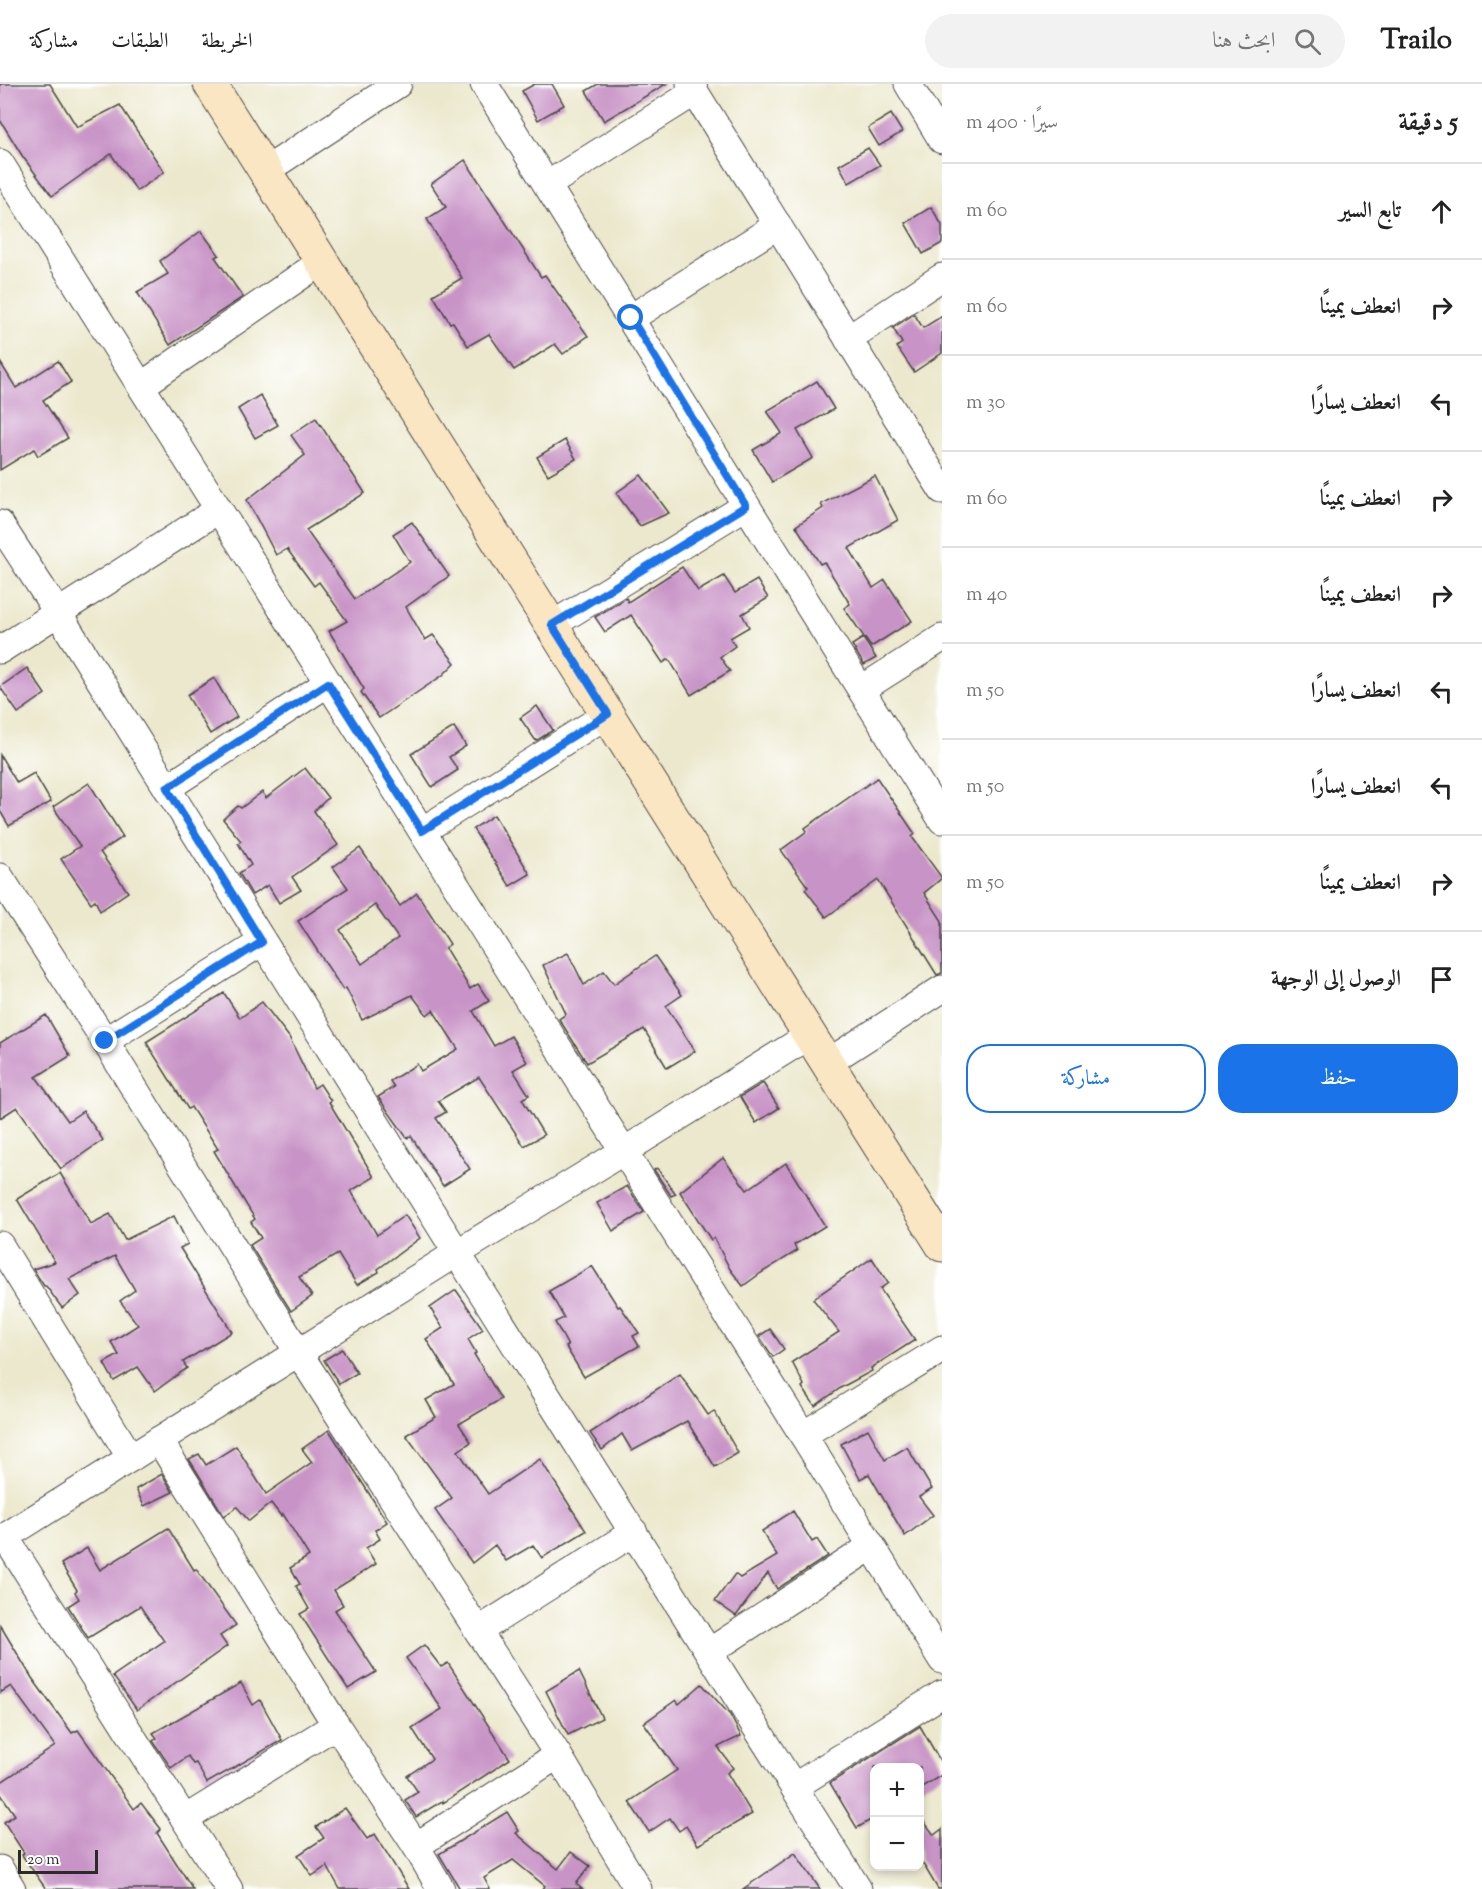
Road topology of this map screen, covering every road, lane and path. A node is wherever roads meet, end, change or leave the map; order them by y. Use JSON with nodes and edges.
{"nodes":[{"id":1,"x":210,"y":84,"type":"edge"},
{"id":2,"x":398,"y":84,"type":"edge"},
{"id":3,"x":484,"y":84,"type":"edge"},
{"id":4,"x":908,"y":84,"type":"edge"},
{"id":5,"x":693,"y":88,"type":"edge"},
{"id":6,"x":942,"y":140,"type":"edge"},
{"id":7,"x":0,"y":163,"type":"edge"},
{"id":8,"x":265,"y":171,"type":"junction"},
{"id":9,"x":547,"y":185,"type":"junction"},
{"id":10,"x":778,"y":225,"type":"junction"},
{"id":11,"x":321,"y":262,"type":"junction"},
{"id":12,"x":942,"y":277,"type":"edge"},
{"id":13,"x":631,"y":318,"type":"junction"},
{"id":14,"x":848,"y":339,"type":"junction"},
{"id":15,"x":141,"y":386,"type":"junction"},
{"id":16,"x":942,"y":490,"type":"edge"},
{"id":17,"x":746,"y":506,"type":"junction"},
{"id":18,"x":218,"y":510,"type":"junction"},
{"id":19,"x":0,"y":524,"type":"edge"},
{"id":20,"x":58,"y":613,"type":"junction"},
{"id":21,"x":552,"y":625,"type":"junction"},
{"id":22,"x":942,"y":638,"type":"edge"},
{"id":23,"x":0,"y":650,"type":"edge"},
{"id":24,"x":328,"y":683,"type":"junction"},
{"id":25,"x":862,"y":689,"type":"junction"},
{"id":26,"x":608,"y":714,"type":"junction"},
{"id":27,"x":167,"y":788,"type":"junction"},
{"id":28,"x":940,"y":811,"type":"edge"},
{"id":29,"x":422,"y":831,"type":"junction"},
{"id":30,"x":4,"y":894,"type":"edge"},
{"id":31,"x":262,"y":942,"type":"junction"},
{"id":32,"x":942,"y":989,"type":"edge"},
{"id":33,"x":810,"y":1035,"type":"junction"},
{"id":34,"x":105,"y":1041,"type":"junction"},
{"id":35,"x":827,"y":1062,"type":"junction"},
{"id":36,"x":624,"y":1151,"type":"junction"},
{"id":37,"x":0,"y":1245,"type":"edge"},
{"id":38,"x":942,"y":1245,"type":"edge"},
{"id":39,"x":457,"y":1252,"type":"junction"},
{"id":40,"x":942,"y":1349,"type":"edge"},
{"id":41,"x":298,"y":1352,"type":"junction"},
{"id":42,"x":803,"y":1435,"type":"junction"},
{"id":43,"x":159,"y":1440,"type":"junction"},
{"id":44,"x":130,"y":1458,"type":"junction"},
{"id":45,"x":634,"y":1532,"type":"junction"},
{"id":46,"x":2,"y":1539,"type":"edge"},
{"id":47,"x":872,"y":1546,"type":"junction"},
{"id":48,"x":478,"y":1631,"type":"junction"},
{"id":49,"x":709,"y":1652,"type":"junction"},
{"id":50,"x":942,"y":1660,"type":"edge"},
{"id":51,"x":942,"y":1694,"type":"edge"},
{"id":52,"x":336,"y":1725,"type":"junction"},
{"id":53,"x":558,"y":1755,"type":"junction"},
{"id":54,"x":794,"y":1787,"type":"junction"},
{"id":55,"x":185,"y":1819,"type":"junction"},
{"id":56,"x":416,"y":1846,"type":"junction"},
{"id":57,"x":0,"y":1869,"type":"edge"},
{"id":58,"x":635,"y":1888,"type":"edge"},
{"id":59,"x":12,"y":1889,"type":"edge"},
{"id":60,"x":230,"y":1889,"type":"edge"},
{"id":61,"x":441,"y":1889,"type":"edge"},
{"id":62,"x":858,"y":1889,"type":"edge"}],
"edges":[{"from":1,"to":8,"type":"street"},
{"from":2,"to":8,"type":"street"},
{"from":3,"to":9,"type":"street"},
{"from":4,"to":6,"type":"street"},
{"from":5,"to":9,"type":"street"},
{"from":5,"to":10,"type":"street"},
{"from":7,"to":15,"type":"street"},
{"from":8,"to":11,"type":"street"},
{"from":9,"to":13,"type":"street"},
{"from":10,"to":13,"type":"street"},
{"from":10,"to":14,"type":"street"},
{"from":11,"to":15,"type":"street"},
{"from":11,"to":21,"type":"street"},
{"from":12,"to":14,"type":"street"},
{"from":13,"to":17,"type":"street"},
{"from":14,"to":16,"type":"street"},
{"from":15,"to":18,"type":"street"},
{"from":17,"to":21,"type":"street"},
{"from":17,"to":25,"type":"street"},
{"from":18,"to":20,"type":"street"},
{"from":18,"to":24,"type":"street"},
{"from":19,"to":20,"type":"street"},
{"from":20,"to":23,"type":"street"},
{"from":20,"to":27,"type":"street"},
{"from":21,"to":26,"type":"street"},
{"from":22,"to":25,"type":"street"},
{"from":24,"to":27,"type":"street"},
{"from":24,"to":29,"type":"street"},
{"from":25,"to":28,"type":"street"},
{"from":26,"to":29,"type":"street"},
{"from":26,"to":33,"type":"street"},
{"from":27,"to":31,"type":"street"},
{"from":29,"to":36,"type":"street"},
{"from":30,"to":34,"type":"street"},
{"from":31,"to":34,"type":"street"},
{"from":31,"to":39,"type":"street"},
{"from":32,"to":35,"type":"street"},
{"from":33,"to":35,"type":"street"},
{"from":33,"to":36,"type":"street"},
{"from":34,"to":41,"type":"street"},
{"from":35,"to":38,"type":"street"},
{"from":36,"to":39,"type":"street"},
{"from":36,"to":42,"type":"street"},
{"from":37,"to":44,"type":"street"},
{"from":39,"to":41,"type":"street"},
{"from":39,"to":45,"type":"street"},
{"from":40,"to":42,"type":"street"},
{"from":41,"to":43,"type":"street"},
{"from":41,"to":48,"type":"street"},
{"from":42,"to":47,"type":"street"},
{"from":43,"to":44,"type":"street"},
{"from":43,"to":52,"type":"street"},
{"from":44,"to":46,"type":"street"},
{"from":45,"to":48,"type":"street"},
{"from":45,"to":49,"type":"street"},
{"from":46,"to":55,"type":"street"},
{"from":47,"to":49,"type":"street"},
{"from":47,"to":50,"type":"street"},
{"from":48,"to":53,"type":"street"},
{"from":49,"to":54,"type":"street"},
{"from":51,"to":54,"type":"street"},
{"from":52,"to":55,"type":"street"},
{"from":52,"to":56,"type":"street"},
{"from":53,"to":56,"type":"street"},
{"from":53,"to":58,"type":"street"},
{"from":54,"to":62,"type":"street"},
{"from":55,"to":60,"type":"street"},
{"from":56,"to":61,"type":"street"},
{"from":57,"to":59,"type":"street"}]}
